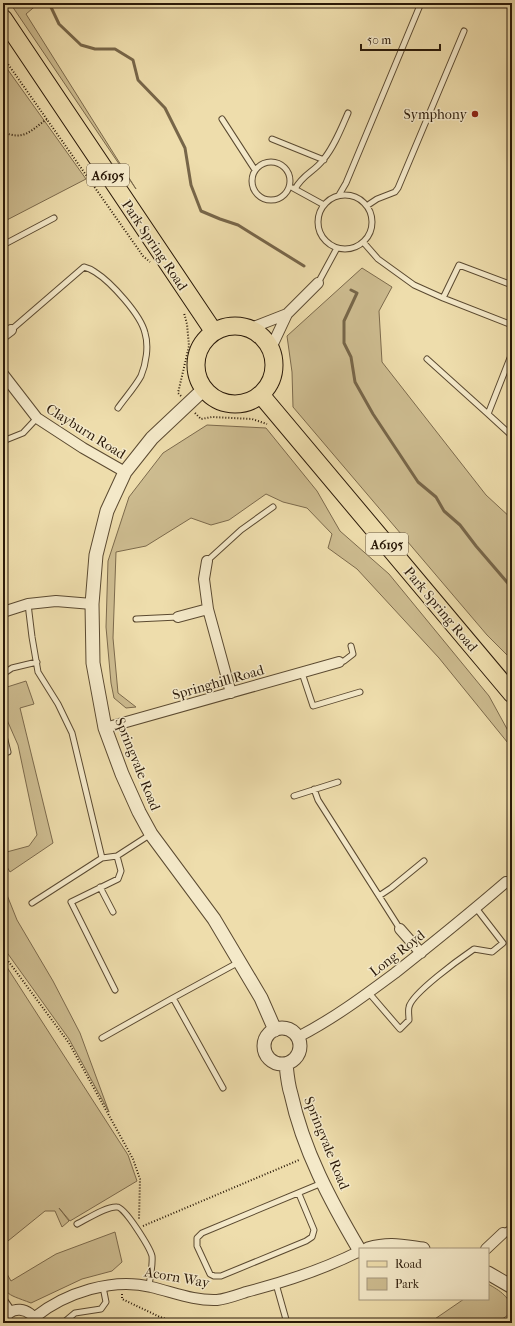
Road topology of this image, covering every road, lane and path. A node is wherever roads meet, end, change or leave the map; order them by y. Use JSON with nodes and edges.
{"nodes":[{"id":1,"x":421,"y":3,"type":"edge"},
{"id":2,"x":3,"y":18,"type":"edge"},
{"id":3,"x":464,"y":31,"type":"dead end"},
{"id":4,"x":3,"y":57,"type":"edge"},
{"id":5,"x":348,"y":113,"type":"dead end"},
{"id":6,"x":47,"y":119,"type":"junction"},
{"id":7,"x":222,"y":119,"type":"dead end"},
{"id":8,"x":3,"y":132,"type":"edge"},
{"id":9,"x":272,"y":139,"type":"dead end"},
{"id":10,"x":324,"y":160,"type":"junction"},
{"id":11,"x":255,"y":170,"type":"junction"},
{"id":12,"x":289,"y":187,"type":"junction"},
{"id":13,"x":295,"y":189,"type":"junction"},
{"id":14,"x":339,"y":195,"type":"junction"},
{"id":15,"x":324,"y":205,"type":"junction"},
{"id":16,"x":368,"y":205,"type":"junction"},
{"id":17,"x":54,"y":218,"type":"dead end"},
{"id":18,"x":364,"y":242,"type":"junction"},
{"id":19,"x":3,"y":245,"type":"edge"},
{"id":20,"x":337,"y":248,"type":"junction"},
{"id":21,"x":153,"y":266,"type":"dead end"},
{"id":22,"x":318,"y":283,"type":"joint"},
{"id":23,"x":512,"y":285,"type":"edge"},
{"id":24,"x":443,"y":298,"type":"junction"},
{"id":25,"x":184,"y":312,"type":"dead end"},
{"id":26,"x":287,"y":314,"type":"junction"},
{"id":27,"x":512,"y":326,"type":"edge"},
{"id":28,"x":251,"y":328,"type":"junction"},
{"id":29,"x":214,"y":332,"type":"junction"},
{"id":30,"x":7,"y":333,"type":"edge"},
{"id":31,"x":271,"y":348,"type":"junction"},
{"id":32,"x":512,"y":353,"type":"edge"},
{"id":33,"x":427,"y":359,"type":"dead end"},
{"id":34,"x":3,"y":374,"type":"edge"},
{"id":35,"x":204,"y":389,"type":"junction"},
{"id":36,"x":261,"y":395,"type":"junction"},
{"id":37,"x":183,"y":398,"type":"dead end"},
{"id":38,"x":118,"y":408,"type":"dead end"},
{"id":39,"x":192,"y":409,"type":"dead end"},
{"id":40,"x":488,"y":414,"type":"junction"},
{"id":41,"x":37,"y":418,"type":"junction"},
{"id":42,"x":269,"y":425,"type":"dead end"},
{"id":43,"x":512,"y":436,"type":"edge"},
{"id":44,"x":3,"y":440,"type":"edge"},
{"id":45,"x":125,"y":472,"type":"junction"},
{"id":46,"x":273,"y":507,"type":"dead end"},
{"id":47,"x":206,"y":561,"type":"joint"},
{"id":48,"x":28,"y":604,"type":"junction"},
{"id":49,"x":92,"y":604,"type":"junction"},
{"id":50,"x":208,"y":609,"type":"junction"},
{"id":51,"x":3,"y":612,"type":"edge"},
{"id":52,"x":178,"y":616,"type":"joint"},
{"id":53,"x":136,"y":619,"type":"dead end"},
{"id":54,"x":351,"y":646,"type":"dead end"},
{"id":55,"x":37,"y":662,"type":"junction"},
{"id":56,"x":339,"y":662,"type":"joint"},
{"id":57,"x":302,"y":673,"type":"junction"},
{"id":58,"x":3,"y":674,"type":"edge"},
{"id":59,"x":231,"y":692,"type":"junction"},
{"id":60,"x":360,"y":692,"type":"dead end"},
{"id":61,"x":512,"y":694,"type":"edge"},
{"id":62,"x":105,"y":728,"type":"junction"},
{"id":63,"x":3,"y":732,"type":"edge"},
{"id":64,"x":8,"y":752,"type":"dead end"},
{"id":65,"x":338,"y":782,"type":"dead end"},
{"id":66,"x":314,"y":789,"type":"junction"},
{"id":67,"x":294,"y":796,"type":"dead end"},
{"id":68,"x":151,"y":834,"type":"junction"},
{"id":69,"x":117,"y":856,"type":"junction"},
{"id":70,"x":102,"y":858,"type":"junction"},
{"id":71,"x":424,"y":861,"type":"dead end"},
{"id":72,"x":506,"y":882,"type":"dead end"},
{"id":73,"x":100,"y":887,"type":"junction"},
{"id":74,"x":379,"y":896,"type":"junction"},
{"id":75,"x":32,"y":903,"type":"dead end"},
{"id":76,"x":476,"y":908,"type":"junction"},
{"id":77,"x":113,"y":912,"type":"dead end"},
{"id":78,"x":400,"y":929,"type":"joint"},
{"id":79,"x":421,"y":953,"type":"junction"},
{"id":80,"x":3,"y":954,"type":"edge"},
{"id":81,"x":240,"y":962,"type":"junction"},
{"id":82,"x":115,"y":990,"type":"dead end"},
{"id":83,"x":369,"y":993,"type":"junction"},
{"id":84,"x":173,"y":998,"type":"junction"},
{"id":85,"x":275,"y":1030,"type":"junction"},
{"id":86,"x":102,"y":1038,"type":"dead end"},
{"id":87,"x":298,"y":1038,"type":"junction"},
{"id":88,"x":286,"y":1064,"type":"junction"},
{"id":89,"x":224,"y":1088,"type":"dead end"},
{"id":90,"x":311,"y":1155,"type":"junction"},
{"id":91,"x":323,"y":1183,"type":"junction"},
{"id":92,"x":299,"y":1194,"type":"junction"},
{"id":93,"x":78,"y":1224,"type":"dead end"},
{"id":94,"x":512,"y":1227,"type":"edge"},
{"id":95,"x":137,"y":1229,"type":"junction"},
{"id":96,"x":503,"y":1233,"type":"joint"},
{"id":97,"x":372,"y":1248,"type":"edge"},
{"id":98,"x":417,"y":1248,"type":"edge"},
{"id":99,"x":487,"y":1248,"type":"edge"},
{"id":100,"x":359,"y":1249,"type":"edge"},
{"id":101,"x":359,"y":1252,"type":"edge"},
{"id":102,"x":489,"y":1274,"type":"edge"},
{"id":103,"x":122,"y":1284,"type":"junction"},
{"id":104,"x":276,"y":1284,"type":"junction"},
{"id":105,"x":103,"y":1286,"type":"junction"},
{"id":106,"x":149,"y":1286,"type":"junction"},
{"id":107,"x":512,"y":1287,"type":"edge"},
{"id":108,"x":3,"y":1302,"type":"edge"},
{"id":109,"x":10,"y":1312,"type":"junction"},
{"id":110,"x":36,"y":1320,"type":"edge"},
{"id":111,"x":3,"y":1322,"type":"edge"},
{"id":112,"x":63,"y":1323,"type":"edge"},
{"id":113,"x":178,"y":1323,"type":"edge"},
{"id":114,"x":287,"y":1323,"type":"edge"}],
"edges":[{"from":1,"to":14,"type":"lane"},
{"from":2,"to":29,"type":"main road","name":"Park Spring Road","number":"A6195"},
{"from":3,"to":16,"type":"lane"},
{"from":4,"to":6,"type":"path"},
{"from":5,"to":10,"type":"lane"},
{"from":6,"to":8,"type":"path"},
{"from":6,"to":21,"type":"path"},
{"from":7,"to":11,"type":"lane"},
{"from":9,"to":10,"type":"lane"},
{"from":10,"to":13,"type":"lane"},
{"from":11,"to":12,"type":"lane"},
{"from":11,"to":12,"type":"lane"},
{"from":12,"to":13,"type":"lane"},
{"from":13,"to":15,"type":"lane"},
{"from":14,"to":15,"type":"lane"},
{"from":14,"to":16,"type":"lane"},
{"from":15,"to":20,"type":"lane"},
{"from":16,"to":18,"type":"lane"},
{"from":17,"to":19,"type":"lane"},
{"from":18,"to":20,"type":"lane"},
{"from":18,"to":24,"type":"lane"},
{"from":20,"to":22,"type":"lane"},
{"from":22,"to":26,"type":"street"},
{"from":23,"to":24,"type":"lane"},
{"from":24,"to":27,"type":"lane"},
{"from":25,"to":37,"type":"path"},
{"from":26,"to":28,"type":"street"},
{"from":26,"to":31,"type":"street"},
{"from":28,"to":29,"type":"main road"},
{"from":28,"to":31,"type":"main road"},
{"from":29,"to":35,"type":"main road"},
{"from":30,"to":38,"type":"lane"},
{"from":31,"to":36,"type":"main road"},
{"from":32,"to":40,"type":"lane"},
{"from":33,"to":40,"type":"lane"},
{"from":34,"to":41,"type":"street","name":"Clayburn Road"},
{"from":35,"to":36,"type":"main road"},
{"from":35,"to":45,"type":"street","name":"Springvale Road"},
{"from":36,"to":61,"type":"main road","name":"Park Spring Road","number":"A6195"},
{"from":39,"to":42,"type":"path"},
{"from":40,"to":43,"type":"lane"},
{"from":41,"to":44,"type":"lane"},
{"from":41,"to":45,"type":"street","name":"Clayburn Road"},
{"from":45,"to":49,"type":"street","name":"Springvale Road"},
{"from":46,"to":47,"type":"lane"},
{"from":47,"to":50,"type":"street"},
{"from":48,"to":49,"type":"street"},
{"from":48,"to":51,"type":"street"},
{"from":48,"to":55,"type":"lane"},
{"from":49,"to":62,"type":"street","name":"Springvale Road"},
{"from":50,"to":52,"type":"street"},
{"from":50,"to":59,"type":"street"},
{"from":52,"to":53,"type":"lane"},
{"from":54,"to":56,"type":"lane"},
{"from":55,"to":58,"type":"lane"},
{"from":55,"to":70,"type":"lane"},
{"from":56,"to":57,"type":"street","name":"Springhill Road"},
{"from":57,"to":59,"type":"street","name":"Springhill Road"},
{"from":57,"to":60,"type":"lane"},
{"from":59,"to":62,"type":"street","name":"Springhill Road"},
{"from":62,"to":68,"type":"street","name":"Springvale Road"},
{"from":63,"to":64,"type":"lane"},
{"from":65,"to":66,"type":"lane"},
{"from":66,"to":67,"type":"lane"},
{"from":66,"to":74,"type":"lane"},
{"from":68,"to":69,"type":"lane"},
{"from":68,"to":81,"type":"street","name":"Springvale Road"},
{"from":69,"to":70,"type":"lane"},
{"from":69,"to":73,"type":"lane"},
{"from":70,"to":75,"type":"lane"},
{"from":71,"to":74,"type":"lane"},
{"from":72,"to":76,"type":"street","name":"Long Royd"},
{"from":73,"to":77,"type":"lane"},
{"from":73,"to":82,"type":"lane"},
{"from":74,"to":78,"type":"lane"},
{"from":76,"to":79,"type":"street","name":"Long Royd"},
{"from":76,"to":83,"type":"lane"},
{"from":78,"to":79,"type":"street"},
{"from":79,"to":83,"type":"street","name":"Long Royd"},
{"from":80,"to":95,"type":"path"},
{"from":81,"to":84,"type":"lane"},
{"from":81,"to":85,"type":"street","name":"Springvale Road"},
{"from":83,"to":87,"type":"street","name":"Long Royd"},
{"from":84,"to":86,"type":"lane"},
{"from":84,"to":89,"type":"lane"},
{"from":85,"to":87,"type":"street"},
{"from":85,"to":88,"type":"street"},
{"from":87,"to":88,"type":"street"},
{"from":88,"to":90,"type":"street","name":"Springvale Road"},
{"from":90,"to":91,"type":"street","name":"Springvale Road"},
{"from":90,"to":95,"type":"path"},
{"from":91,"to":92,"type":"lane"},
{"from":91,"to":100,"type":"street","name":"Springvale Road"},
{"from":92,"to":92,"type":"lane"},
{"from":93,"to":95,"type":"lane"},
{"from":94,"to":96,"type":"lane"},
{"from":95,"to":106,"type":"lane"},
{"from":96,"to":99,"type":"street"},
{"from":97,"to":98,"type":"street"},
{"from":101,"to":104,"type":"street","name":"Acorn Way"},
{"from":102,"to":107,"type":"street"},
{"from":103,"to":105,"type":"street","name":"Acorn Way"},
{"from":103,"to":106,"type":"street","name":"Acorn Way"},
{"from":103,"to":113,"type":"path"},
{"from":104,"to":106,"type":"street","name":"Acorn Way"},
{"from":104,"to":114,"type":"lane"},
{"from":105,"to":110,"type":"street","name":"Acorn Way"},
{"from":105,"to":112,"type":"lane"},
{"from":108,"to":109,"type":"street"},
{"from":109,"to":110,"type":"street","name":"Acorn Way"},
{"from":109,"to":111,"type":"street"}]}
